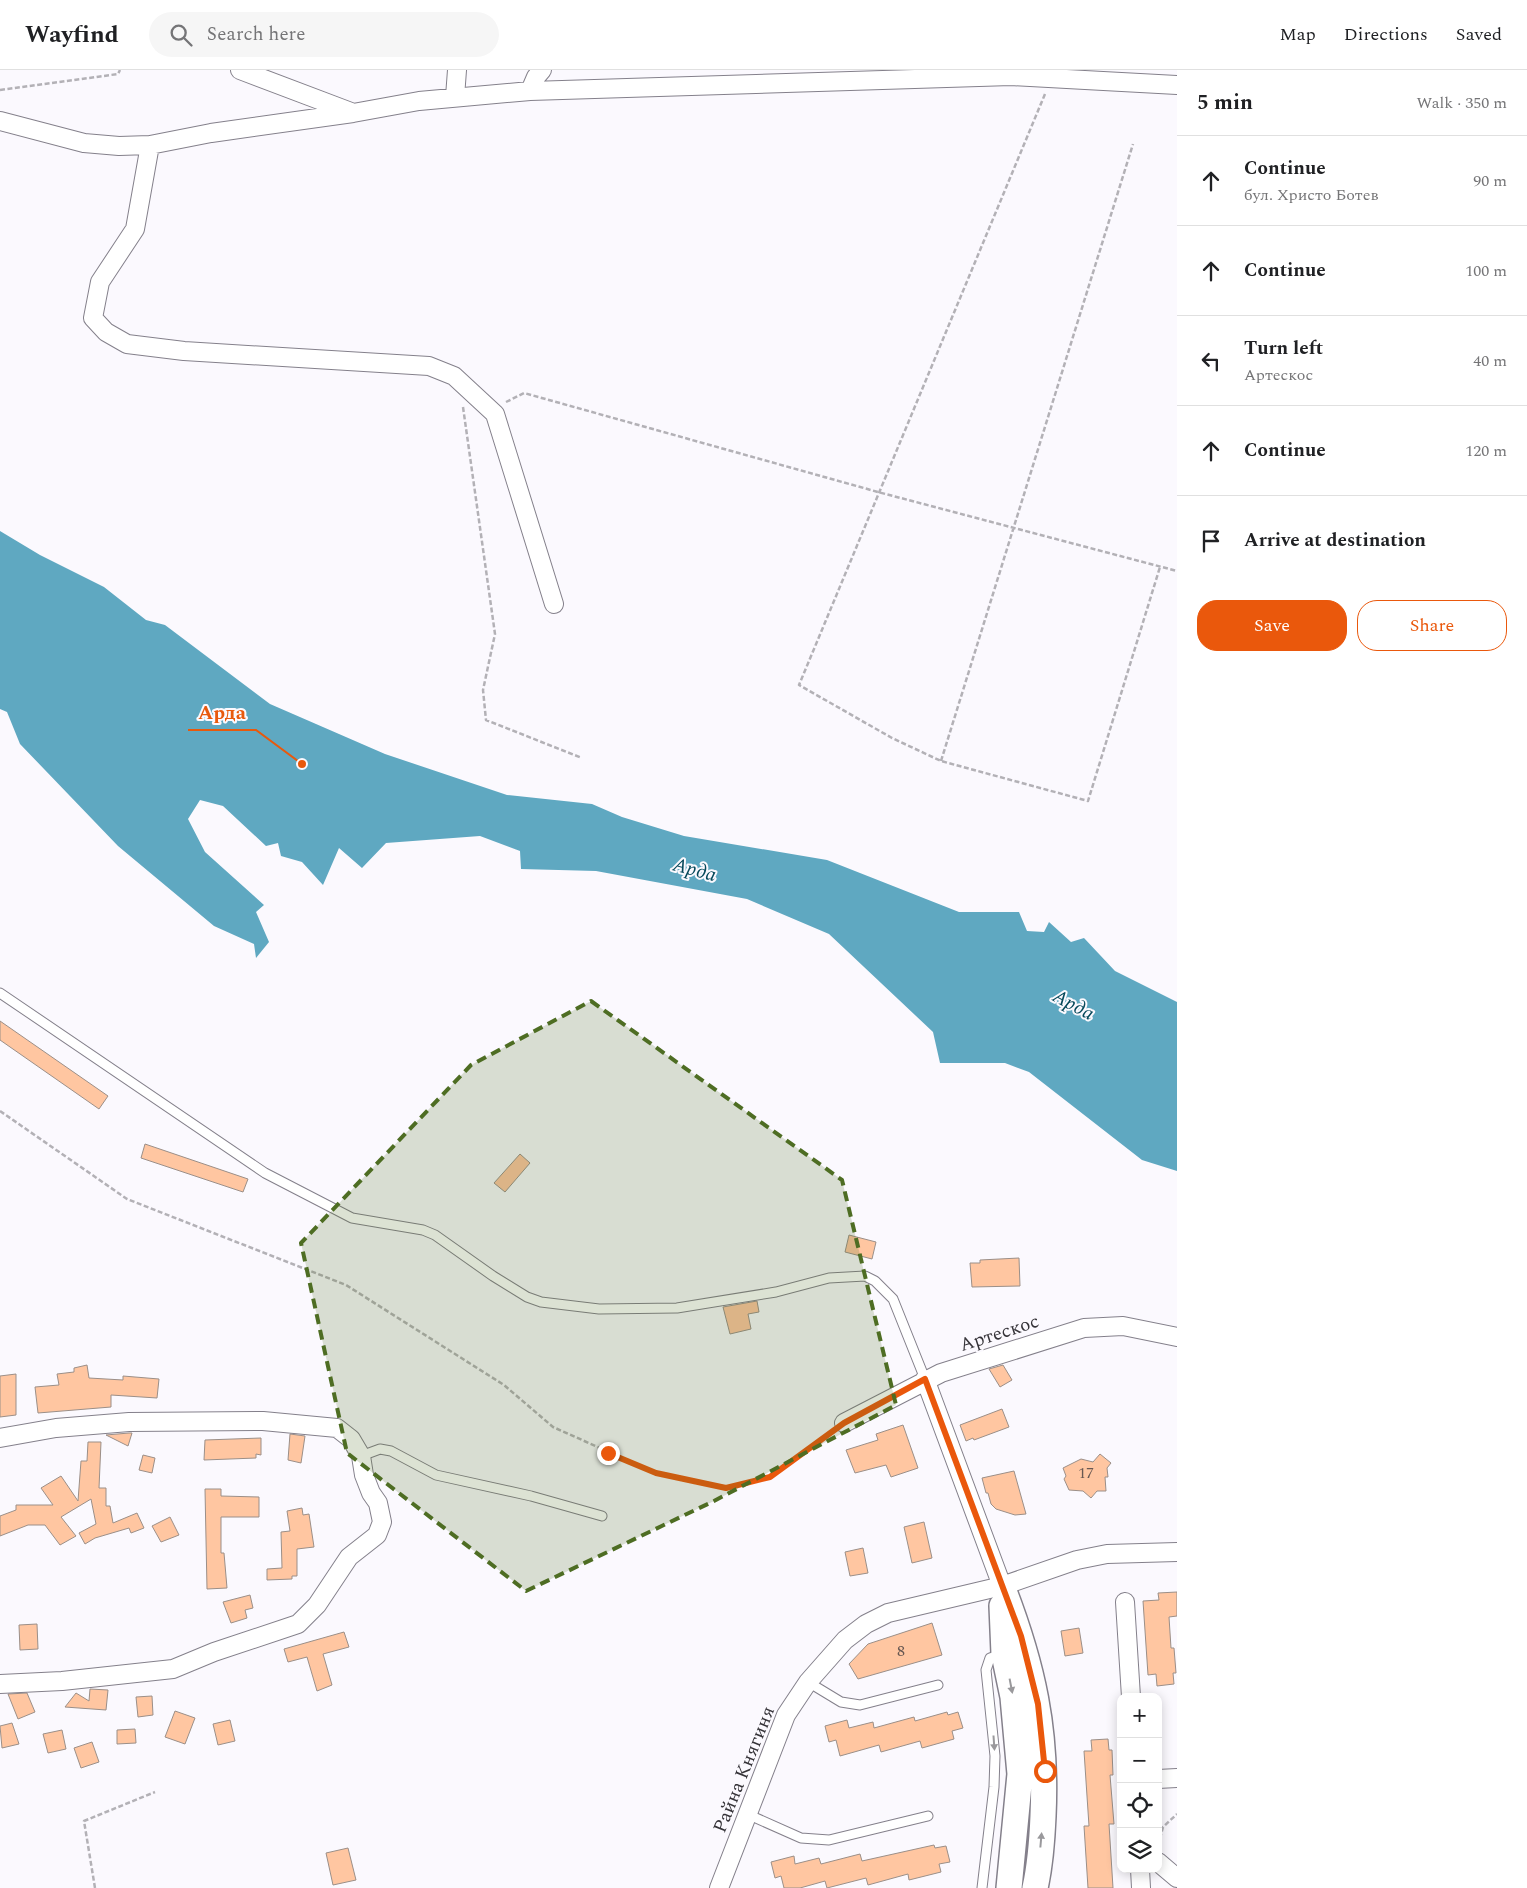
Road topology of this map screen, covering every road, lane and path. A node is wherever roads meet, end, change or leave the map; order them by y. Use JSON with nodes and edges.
{"nodes":[{"id":1,"x":120,"y":70,"type":"edge"},
{"id":2,"x":240,"y":70,"type":"edge"},
{"id":3,"x":457,"y":70,"type":"edge"},
{"id":4,"x":542,"y":70,"type":"edge"},
{"id":5,"x":1051,"y":78,"type":"junction"},
{"id":6,"x":1177,"y":85,"type":"edge"},
{"id":7,"x":0,"y":90,"type":"edge"},
{"id":8,"x":530,"y":91,"type":"junction"},
{"id":9,"x":455,"y":97,"type":"junction"},
{"id":10,"x":353,"y":113,"type":"junction"},
{"id":11,"x":0,"y":121,"type":"edge"},
{"id":12,"x":1133,"y":144,"type":"dead end"},
{"id":13,"x":150,"y":145,"type":"junction"},
{"id":14,"x":459,"y":381,"type":"junction"},
{"id":15,"x":495,"y":414,"type":"junction"},
{"id":16,"x":878,"y":492,"type":"junction"},
{"id":17,"x":1012,"y":527,"type":"junction"},
{"id":18,"x":1160,"y":567,"type":"junction"},
{"id":19,"x":1177,"y":571,"type":"edge"},
{"id":20,"x":554,"y":604,"type":"dead end"},
{"id":21,"x":582,"y":758,"type":"dead end"},
{"id":22,"x":940,"y":761,"type":"junction"},
{"id":23,"x":0,"y":993,"type":"edge"},
{"id":24,"x":0,"y":1111,"type":"edge"},
{"id":25,"x":1177,"y":1338,"type":"edge"},
{"id":26,"x":925,"y":1379,"type":"junction"},
{"id":27,"x":844,"y":1423,"type":"joint"},
{"id":28,"x":0,"y":1438,"type":"edge"},
{"id":29,"x":361,"y":1456,"type":"junction"},
{"id":30,"x":602,"y":1516,"type":"dead end"},
{"id":31,"x":1177,"y":1552,"type":"edge"},
{"id":32,"x":1002,"y":1586,"type":"junction"},
{"id":33,"x":1125,"y":1602,"type":"dead end"},
{"id":34,"x":1004,"y":1654,"type":"junction"},
{"id":35,"x":808,"y":1682,"type":"junction"},
{"id":36,"x":0,"y":1684,"type":"edge"},
{"id":37,"x":938,"y":1685,"type":"dead end"},
{"id":38,"x":1131,"y":1693,"type":"edge"},
{"id":39,"x":1177,"y":1778,"type":"edge"},
{"id":40,"x":1162,"y":1780,"type":"edge"},
{"id":41,"x":155,"y":1792,"type":"dead end"},
{"id":42,"x":747,"y":1814,"type":"junction"},
{"id":43,"x":1177,"y":1814,"type":"edge"},
{"id":44,"x":928,"y":1816,"type":"dead end"},
{"id":45,"x":1162,"y":1831,"type":"edge"},
{"id":46,"x":1162,"y":1865,"type":"edge"},
{"id":47,"x":1140,"y":1873,"type":"edge"},
{"id":48,"x":1177,"y":1878,"type":"edge"},
{"id":49,"x":95,"y":1888,"type":"edge"},
{"id":50,"x":719,"y":1888,"type":"edge"},
{"id":51,"x":982,"y":1888,"type":"edge"},
{"id":52,"x":1009,"y":1888,"type":"edge"},
{"id":53,"x":1035,"y":1888,"type":"edge"},
{"id":54,"x":1141,"y":1888,"type":"edge"}],
"edges":[{"from":1,"to":7,"type":"path"},
{"from":2,"to":10,"type":"street"},
{"from":3,"to":9,"type":"street"},
{"from":4,"to":8,"type":"street"},
{"from":5,"to":6,"type":"street"},
{"from":5,"to":8,"type":"street"},
{"from":5,"to":16,"type":"path"},
{"from":8,"to":9,"type":"street"},
{"from":9,"to":10,"type":"street"},
{"from":10,"to":13,"type":"street"},
{"from":11,"to":13,"type":"street"},
{"from":12,"to":17,"type":"path"},
{"from":13,"to":14,"type":"street"},
{"from":14,"to":15,"type":"street"},
{"from":14,"to":21,"type":"path"},
{"from":15,"to":16,"type":"path"},
{"from":15,"to":20,"type":"street"},
{"from":16,"to":17,"type":"path"},
{"from":16,"to":22,"type":"path"},
{"from":17,"to":18,"type":"path"},
{"from":17,"to":22,"type":"path"},
{"from":18,"to":19,"type":"path"},
{"from":18,"to":22,"type":"path"},
{"from":23,"to":26,"type":"lane"},
{"from":24,"to":27,"type":"path"},
{"from":25,"to":26,"type":"street","name":"Артескос"},
{"from":26,"to":27,"type":"street","name":"Артескос"},
{"from":26,"to":32,"type":"street"},
{"from":28,"to":29,"type":"street"},
{"from":29,"to":30,"type":"lane"},
{"from":29,"to":36,"type":"street"},
{"from":31,"to":32,"type":"street","name":"Райна Княгиня"},
{"from":32,"to":34,"type":"main road"},
{"from":32,"to":35,"type":"street","name":"Райна Княгиня"},
{"from":53,"to":32,"type":"main road","one_way":true},
{"from":33,"to":38,"type":"street"},
{"from":34,"to":51,"type":"lane","one_way":true},
{"from":34,"to":52,"type":"main road","one_way":true},
{"from":35,"to":37,"type":"lane"},
{"from":35,"to":42,"type":"street","name":"Райна Княгиня"},
{"from":39,"to":40,"type":"street"},
{"from":41,"to":49,"type":"path"},
{"from":42,"to":44,"type":"lane"},
{"from":42,"to":50,"type":"street","name":"Райна Княгиня"},
{"from":43,"to":45,"type":"path"},
{"from":46,"to":48,"type":"street"},
{"from":47,"to":54,"type":"street"}]}
